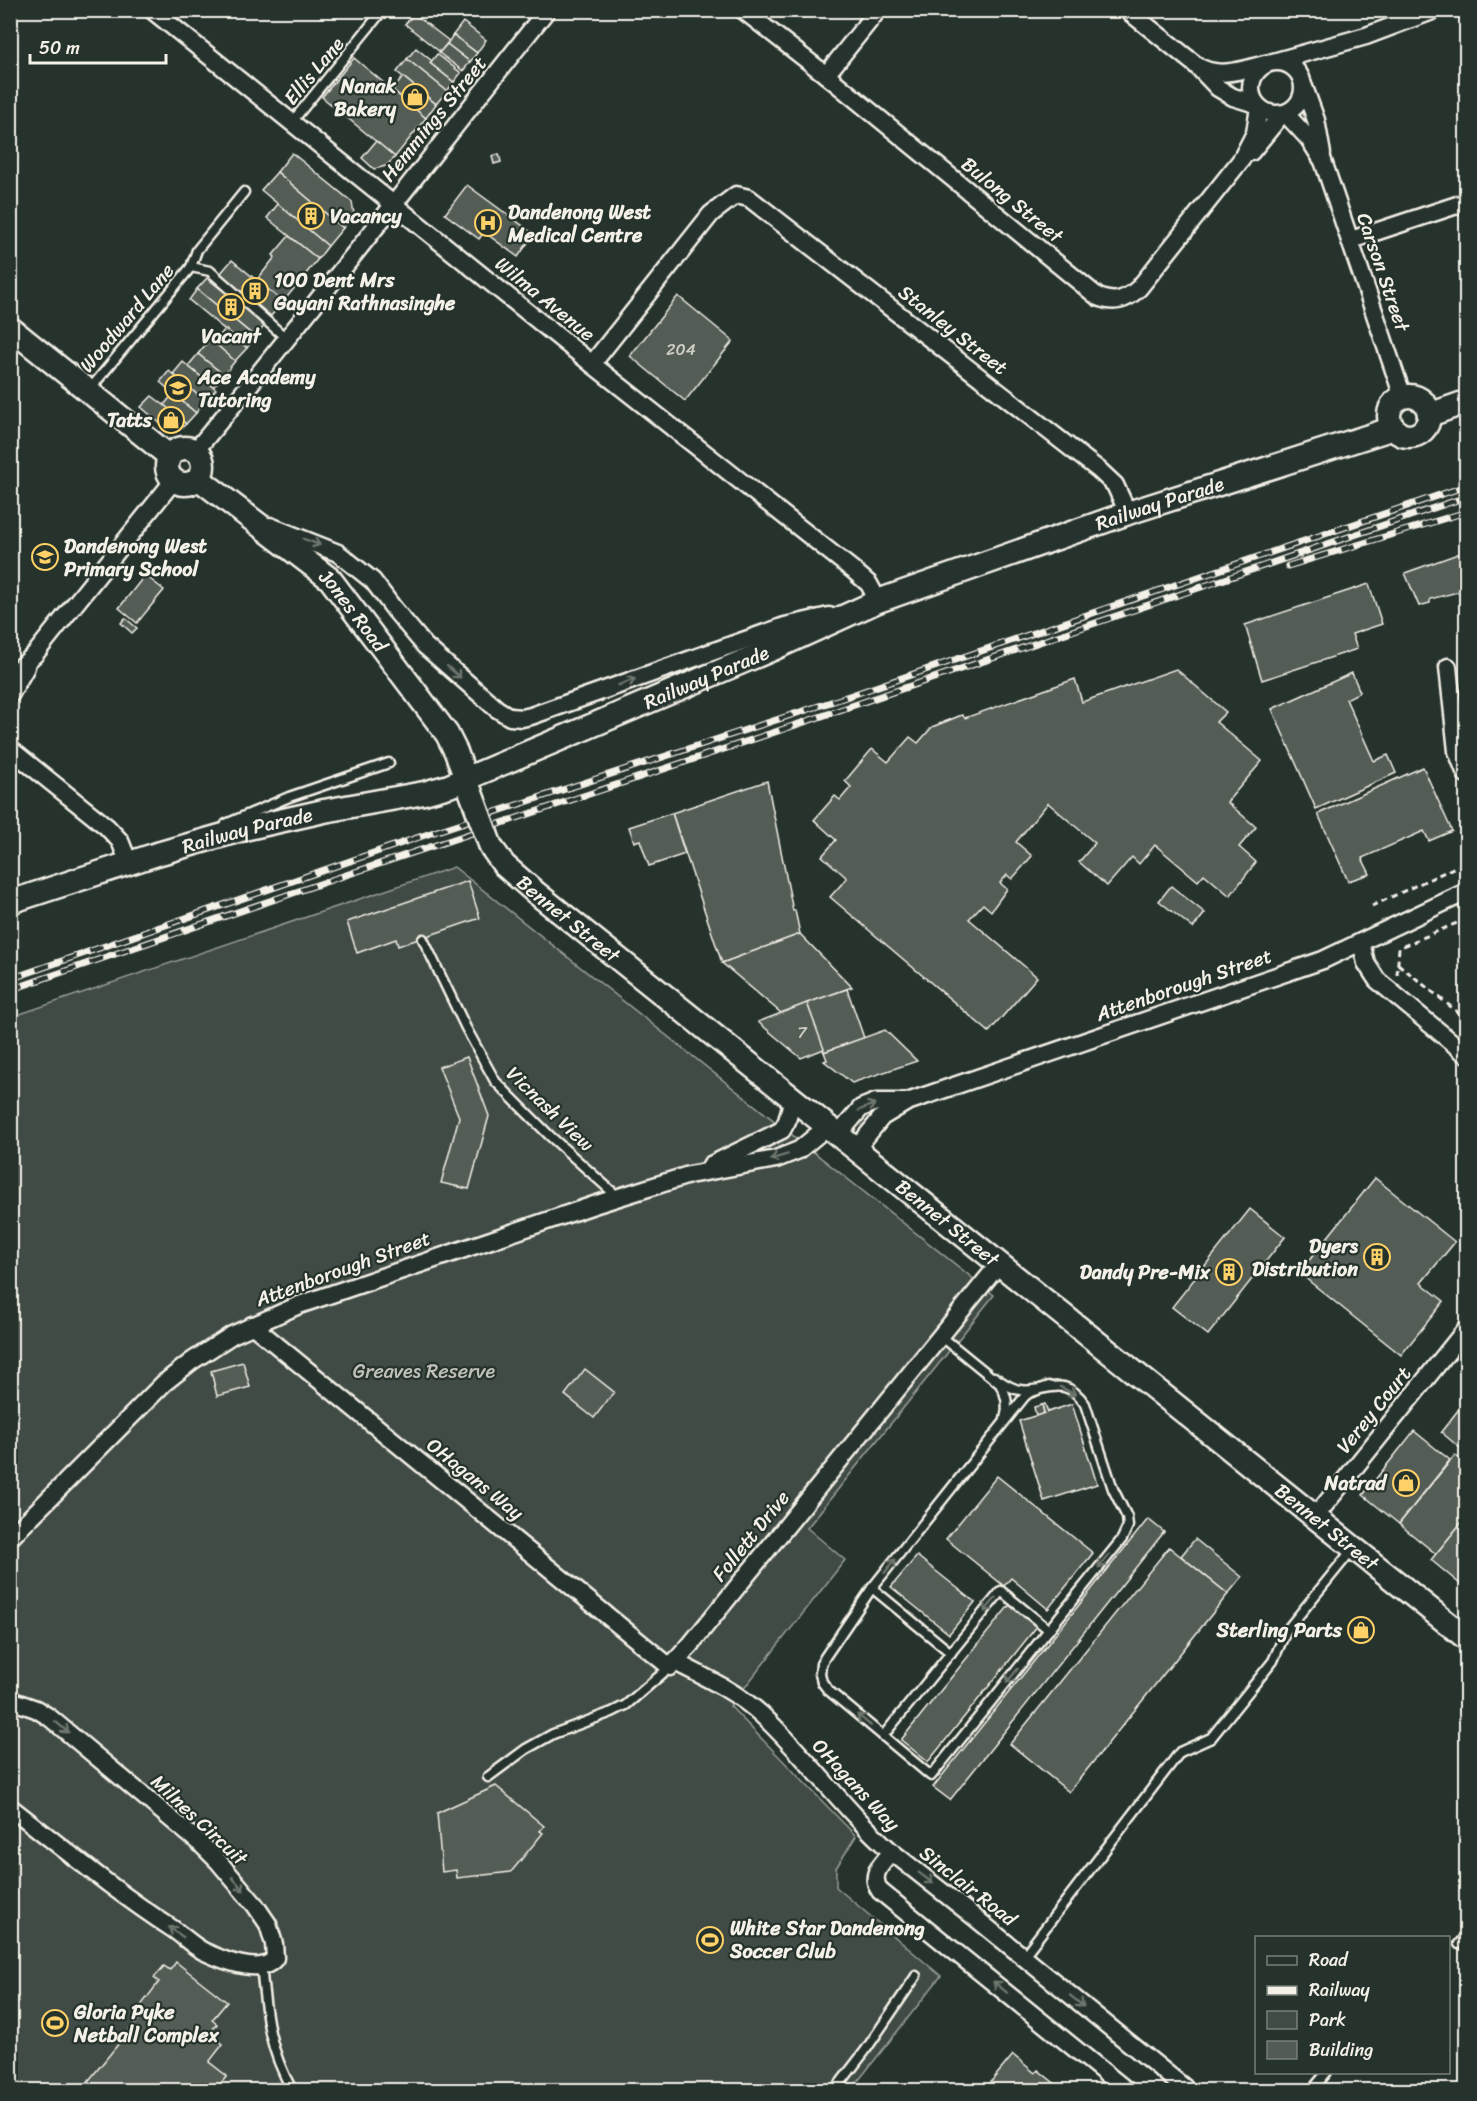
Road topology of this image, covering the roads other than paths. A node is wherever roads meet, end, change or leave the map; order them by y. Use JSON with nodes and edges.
{"nodes":[{"id":1,"x":152,"y":10,"type":"edge"},
{"id":2,"x":383,"y":10,"type":"edge"},
{"id":3,"x":547,"y":10,"type":"edge"},
{"id":4,"x":743,"y":10,"type":"edge"},
{"id":5,"x":878,"y":10,"type":"edge"},
{"id":6,"x":1127,"y":10,"type":"edge"},
{"id":7,"x":1436,"y":10,"type":"edge"},
{"id":8,"x":1366,"y":36,"type":"junction"},
{"id":9,"x":1271,"y":63,"type":"junction"},
{"id":10,"x":1196,"y":65,"type":"junction"},
{"id":11,"x":826,"y":75,"type":"junction"},
{"id":12,"x":1304,"y":85,"type":"junction"},
{"id":13,"x":1258,"y":105,"type":"junction"},
{"id":14,"x":1284,"y":113,"type":"junction"},
{"id":15,"x":291,"y":123,"type":"junction"},
{"id":16,"x":1323,"y":161,"type":"junction"},
{"id":17,"x":1236,"y":167,"type":"junction"},
{"id":18,"x":244,"y":192,"type":"dead end"},
{"id":19,"x":1467,"y":201,"type":"edge"},
{"id":20,"x":393,"y":203,"type":"junction"},
{"id":21,"x":1351,"y":240,"type":"junction"},
{"id":22,"x":191,"y":267,"type":"junction"},
{"id":23,"x":10,"y":328,"type":"edge"},
{"id":24,"x":288,"y":339,"type":"junction"},
{"id":25,"x":592,"y":364,"type":"junction"},
{"id":26,"x":88,"y":391,"type":"junction"},
{"id":27,"x":1403,"y":397,"type":"junction"},
{"id":28,"x":1467,"y":402,"type":"edge"},
{"id":29,"x":1429,"y":415,"type":"junction"},
{"id":30,"x":1394,"y":429,"type":"junction"},
{"id":31,"x":196,"y":450,"type":"junction"},
{"id":32,"x":169,"y":456,"type":"junction"},
{"id":33,"x":199,"y":479,"type":"junction"},
{"id":34,"x":174,"y":480,"type":"junction"},
{"id":35,"x":1128,"y":513,"type":"junction"},
{"id":36,"x":258,"y":522,"type":"junction"},
{"id":37,"x":878,"y":601,"type":"junction"},
{"id":38,"x":855,"y":610,"type":"junction"},
{"id":39,"x":34,"y":654,"type":"junction"},
{"id":40,"x":1448,"y":667,"type":"dead end"},
{"id":41,"x":10,"y":677,"type":"edge"},
{"id":42,"x":10,"y":695,"type":"edge"},
{"id":43,"x":10,"y":749,"type":"edge"},
{"id":44,"x":389,"y":763,"type":"dead end"},
{"id":45,"x":1467,"y":774,"type":"edge"},
{"id":46,"x":466,"y":780,"type":"junction"},
{"id":47,"x":168,"y":850,"type":"junction"},
{"id":48,"x":129,"y":863,"type":"junction"},
{"id":49,"x":1467,"y":892,"type":"edge"},
{"id":50,"x":10,"y":902,"type":"edge"},
{"id":51,"x":423,"y":939,"type":"dead end"},
{"id":52,"x":1362,"y":942,"type":"junction"},
{"id":53,"x":1467,"y":1054,"type":"edge"},
{"id":54,"x":793,"y":1098,"type":"junction"},
{"id":55,"x":841,"y":1136,"type":"junction"},
{"id":56,"x":689,"y":1175,"type":"junction"},
{"id":57,"x":619,"y":1197,"type":"junction"},
{"id":58,"x":999,"y":1264,"type":"junction"},
{"id":59,"x":252,"y":1325,"type":"junction"},
{"id":60,"x":1467,"y":1329,"type":"edge"},
{"id":61,"x":941,"y":1336,"type":"junction"},
{"id":62,"x":994,"y":1377,"type":"junction"},
{"id":63,"x":1049,"y":1386,"type":"junction"},
{"id":64,"x":1001,"y":1426,"type":"junction"},
{"id":65,"x":1315,"y":1517,"type":"junction"},
{"id":66,"x":10,"y":1538,"type":"edge"},
{"id":67,"x":1353,"y":1548,"type":"junction"},
{"id":68,"x":872,"y":1588,"type":"junction"},
{"id":69,"x":1463,"y":1628,"type":"edge"},
{"id":70,"x":1049,"y":1630,"type":"junction"},
{"id":71,"x":951,"y":1653,"type":"junction"},
{"id":72,"x":673,"y":1664,"type":"junction"},
{"id":73,"x":10,"y":1700,"type":"edge"},
{"id":74,"x":884,"y":1736,"type":"junction"},
{"id":75,"x":488,"y":1777,"type":"dead end"},
{"id":76,"x":10,"y":1807,"type":"edge"},
{"id":77,"x":892,"y":1852,"type":"junction"},
{"id":78,"x":1467,"y":1935,"type":"edge"},
{"id":79,"x":1459,"y":1944,"type":"dead end"},
{"id":80,"x":1023,"y":1957,"type":"junction"},
{"id":81,"x":261,"y":1965,"type":"junction"},
{"id":82,"x":916,"y":1976,"type":"dead end"},
{"id":83,"x":1326,"y":2074,"type":"edge"},
{"id":84,"x":292,"y":2091,"type":"edge"},
{"id":85,"x":835,"y":2091,"type":"edge"},
{"id":86,"x":1126,"y":2091,"type":"edge"},
{"id":87,"x":1187,"y":2091,"type":"edge"},
{"id":88,"x":1312,"y":2091,"type":"edge"}],
"edges":[{"from":1,"to":15,"type":"street","name":"Wilma Avenue"},
{"from":2,"to":15,"type":"lane","name":"Ellis Lane"},
{"from":3,"to":20,"type":"street","name":"Hemmings Street"},
{"from":4,"to":11,"type":"street","name":"Bulong Street"},
{"from":5,"to":11,"type":"street"},
{"from":6,"to":10,"type":"street"},
{"from":7,"to":8,"type":"street"},
{"from":8,"to":9,"type":"street"},
{"from":8,"to":12,"type":"street"},
{"from":9,"to":10,"type":"street"},
{"from":9,"to":12,"type":"street"},
{"from":9,"to":13,"type":"street"},
{"from":10,"to":13,"type":"street"},
{"from":11,"to":17,"type":"street","name":"Bulong Street"},
{"from":12,"to":14,"type":"street"},
{"from":12,"to":16,"type":"street","name":"Carson Street"},
{"from":13,"to":14,"type":"street"},
{"from":13,"to":17,"type":"street","name":"Bulong Street"},
{"from":14,"to":16,"type":"street","name":"Carson Street"},
{"from":14,"to":17,"type":"street","name":"Bulong Street"},
{"from":15,"to":20,"type":"street","name":"Wilma Avenue"},
{"from":16,"to":21,"type":"street","name":"Carson Street"},
{"from":18,"to":22,"type":"lane","name":"Woodward Lane"},
{"from":19,"to":21,"type":"street"},
{"from":20,"to":24,"type":"street","name":"Hemmings Street"},
{"from":20,"to":25,"type":"street","name":"Wilma Avenue"},
{"from":21,"to":27,"type":"street","name":"Carson Street"},
{"from":22,"to":24,"type":"lane","name":"Woodward Lane"},
{"from":22,"to":26,"type":"lane","name":"Woodward Lane"},
{"from":23,"to":26,"type":"main road"},
{"from":24,"to":31,"type":"street","name":"Hemmings Street"},
{"from":25,"to":35,"type":"street","name":"Stanley Street"},
{"from":25,"to":37,"type":"street","name":"Wilma Avenue"},
{"from":26,"to":32,"type":"main road"},
{"from":27,"to":29,"type":"main road"},
{"from":27,"to":30,"type":"main road"},
{"from":28,"to":29,"type":"main road"},
{"from":29,"to":30,"type":"main road"},
{"from":30,"to":35,"type":"main road","name":"Railway Parade"},
{"from":31,"to":32,"type":"main road"},
{"from":31,"to":33,"type":"main road"},
{"from":32,"to":34,"type":"main road"},
{"from":33,"to":34,"type":"main road"},
{"from":33,"to":36,"type":"main road","name":"Jones Road"},
{"from":34,"to":39,"type":"street"},
{"from":35,"to":37,"type":"main road","name":"Railway Parade"},
{"from":36,"to":38,"type":"street","one_way":true},
{"from":36,"to":46,"type":"main road","name":"Jones Road"},
{"from":37,"to":38,"type":"main road","name":"Railway Parade"},
{"from":38,"to":46,"type":"main road","name":"Railway Parade"},
{"from":39,"to":41,"type":"street"},
{"from":39,"to":42,"type":"street"},
{"from":40,"to":45,"type":"street"},
{"from":43,"to":48,"type":"street"},
{"from":44,"to":47,"type":"lane"},
{"from":46,"to":47,"type":"main road","name":"Railway Parade"},
{"from":46,"to":54,"type":"main road","name":"Bennet Street","bridge":true},
{"from":47,"to":48,"type":"main road","name":"Railway Parade"},
{"from":48,"to":50,"type":"main road","name":"Railway Parade"},
{"from":49,"to":52,"type":"street","name":"Attenborough Street"},
{"from":51,"to":57,"type":"lane","name":"Vicnash View"},
{"from":52,"to":53,"type":"street"},
{"from":52,"to":55,"type":"street","name":"Attenborough Street"},
{"from":54,"to":55,"type":"main road","name":"Bennet Street"},
{"from":54,"to":56,"type":"street","name":"Attenborough Street"},
{"from":55,"to":56,"type":"street","name":"Attenborough Street","one_way":true},
{"from":55,"to":58,"type":"main road","name":"Bennet Street"},
{"from":56,"to":57,"type":"street","name":"Attenborough Street"},
{"from":57,"to":59,"type":"street","name":"Attenborough Street"},
{"from":58,"to":61,"type":"street","name":"Follett Drive"},
{"from":58,"to":65,"type":"main road","name":"Bennet Street"},
{"from":59,"to":66,"type":"street","name":"Attenborough Street"},
{"from":59,"to":72,"type":"street","name":"OHagans Way"},
{"from":60,"to":65,"type":"street","name":"Verey Court"},
{"from":61,"to":62,"type":"lane"},
{"from":61,"to":72,"type":"street","name":"Follett Drive"},
{"from":62,"to":63,"type":"lane"},
{"from":62,"to":64,"type":"lane"},
{"from":63,"to":64,"type":"lane"},
{"from":63,"to":70,"type":"lane","one_way":true},
{"from":68,"to":64,"type":"lane","one_way":true},
{"from":65,"to":67,"type":"main road","name":"Bennet Street"},
{"from":67,"to":69,"type":"main road","name":"Bennet Street"},
{"from":67,"to":80,"type":"lane"},
{"from":68,"to":71,"type":"lane"},
{"from":74,"to":68,"type":"lane","one_way":true},
{"from":70,"to":71,"type":"lane","one_way":true},
{"from":70,"to":74,"type":"lane","one_way":true},
{"from":71,"to":74,"type":"lane"},
{"from":72,"to":75,"type":"lane","name":"Follett Drive"},
{"from":72,"to":77,"type":"street","name":"OHagans Way"},
{"from":73,"to":81,"type":"street","name":"Milnes Circuit","one_way":true},
{"from":81,"to":76,"type":"street","one_way":true},
{"from":77,"to":80,"type":"street","name":"Sinclair Road","one_way":true},
{"from":86,"to":77,"type":"street","name":"Sinclair Road","one_way":true},
{"from":78,"to":79,"type":"lane"},
{"from":80,"to":87,"type":"street","name":"Sinclair Road","one_way":true},
{"from":81,"to":84,"type":"lane"},
{"from":82,"to":85,"type":"lane"},
{"from":83,"to":88,"type":"lane"}]}
